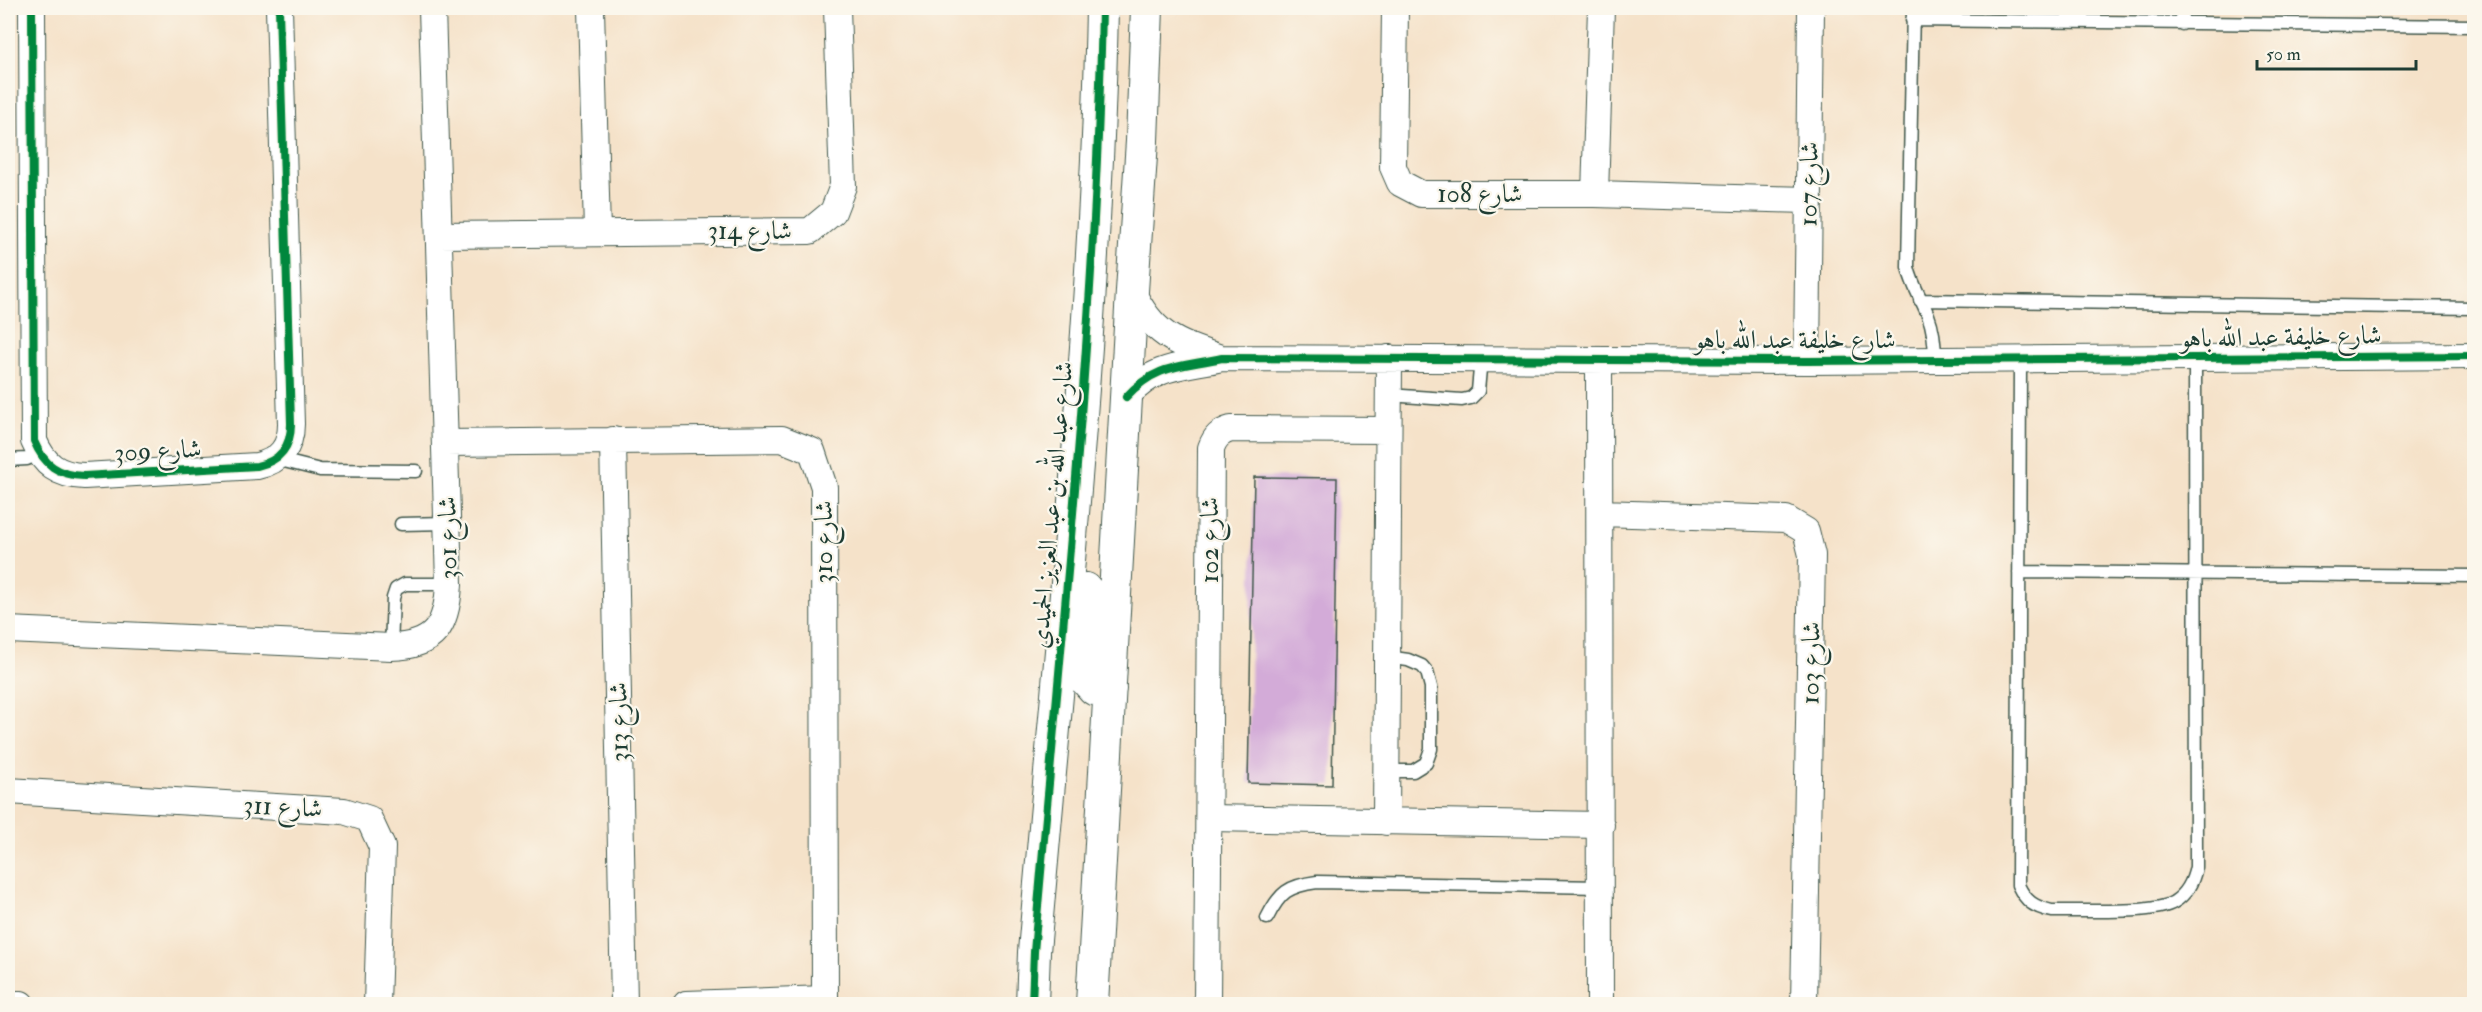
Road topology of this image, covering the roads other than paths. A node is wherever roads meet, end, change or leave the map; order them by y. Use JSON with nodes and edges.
{"nodes":[{"id":1,"x":32,"y":8,"type":"edge"},
{"id":2,"x":279,"y":8,"type":"edge"},
{"id":3,"x":432,"y":8,"type":"edge"},
{"id":4,"x":591,"y":8,"type":"edge"},
{"id":5,"x":837,"y":8,"type":"edge"},
{"id":6,"x":1102,"y":8,"type":"edge"},
{"id":7,"x":1147,"y":8,"type":"edge"},
{"id":8,"x":1395,"y":8,"type":"edge"},
{"id":9,"x":1601,"y":8,"type":"edge"},
{"id":10,"x":1811,"y":8,"type":"edge"},
{"id":11,"x":2182,"y":8,"type":"edge"},
{"id":12,"x":1912,"y":14,"type":"edge"},
{"id":13,"x":2182,"y":24,"type":"junction"},
{"id":14,"x":2475,"y":26,"type":"edge"},
{"id":15,"x":1595,"y":194,"type":"junction"},
{"id":16,"x":1808,"y":200,"type":"junction"},
{"id":17,"x":597,"y":232,"type":"junction"},
{"id":18,"x":439,"y":235,"type":"junction"},
{"id":19,"x":1132,"y":291,"type":"junction"},
{"id":20,"x":1920,"y":300,"type":"junction"},
{"id":21,"x":2475,"y":308,"type":"edge"},
{"id":22,"x":2475,"y":356,"type":"edge"},
{"id":23,"x":1222,"y":358,"type":"junction"},
{"id":24,"x":1389,"y":358,"type":"junction"},
{"id":25,"x":1481,"y":358,"type":"junction"},
{"id":26,"x":2195,"y":359,"type":"junction"},
{"id":27,"x":1599,"y":360,"type":"junction"},
{"id":28,"x":1807,"y":361,"type":"junction"},
{"id":29,"x":1935,"y":361,"type":"junction"},
{"id":30,"x":2020,"y":361,"type":"junction"},
{"id":31,"x":1388,"y":395,"type":"junction"},
{"id":32,"x":1126,"y":397,"type":"junction"},
{"id":33,"x":1083,"y":403,"type":"junction"},
{"id":34,"x":1388,"y":430,"type":"junction"},
{"id":35,"x":613,"y":440,"type":"junction"},
{"id":36,"x":446,"y":443,"type":"junction"},
{"id":37,"x":39,"y":453,"type":"junction"},
{"id":38,"x":276,"y":459,"type":"junction"},
{"id":39,"x":8,"y":460,"type":"edge"},
{"id":40,"x":416,"y":471,"type":"dead end"},
{"id":41,"x":1601,"y":513,"type":"junction"},
{"id":42,"x":447,"y":523,"type":"junction"},
{"id":43,"x":401,"y":524,"type":"dead end"},
{"id":44,"x":2019,"y":572,"type":"junction"},
{"id":45,"x":2196,"y":573,"type":"junction"},
{"id":46,"x":2475,"y":576,"type":"edge"},
{"id":47,"x":449,"y":584,"type":"junction"},
{"id":48,"x":8,"y":630,"type":"edge"},
{"id":49,"x":391,"y":647,"type":"junction"},
{"id":50,"x":1387,"y":657,"type":"junction"},
{"id":51,"x":1110,"y":688,"type":"junction"},
{"id":52,"x":1386,"y":771,"type":"junction"},
{"id":53,"x":8,"y":791,"type":"edge"},
{"id":54,"x":1209,"y":818,"type":"junction"},
{"id":55,"x":1386,"y":822,"type":"junction"},
{"id":56,"x":1601,"y":825,"type":"junction"},
{"id":57,"x":1045,"y":826,"type":"junction"},
{"id":58,"x":1601,"y":887,"type":"junction"},
{"id":59,"x":1267,"y":918,"type":"dead end"},
{"id":60,"x":825,"y":1002,"type":"edge"},
{"id":61,"x":1093,"y":1003,"type":"edge"},
{"id":62,"x":8,"y":1004,"type":"edge"},
{"id":63,"x":21,"y":1005,"type":"edge"},
{"id":64,"x":377,"y":1005,"type":"edge"},
{"id":65,"x":624,"y":1005,"type":"edge"},
{"id":66,"x":686,"y":1005,"type":"edge"},
{"id":67,"x":1011,"y":1005,"type":"edge"},
{"id":68,"x":1032,"y":1005,"type":"edge"},
{"id":69,"x":1207,"y":1005,"type":"edge"},
{"id":70,"x":1600,"y":1005,"type":"edge"},
{"id":71,"x":1804,"y":1005,"type":"edge"}],
"edges":[{"from":1,"to":37,"type":"street"},
{"from":2,"to":38,"type":"street"},
{"from":3,"to":18,"type":"street","name":"شارع 301"},
{"from":4,"to":17,"type":"street"},
{"from":5,"to":17,"type":"street","name":"شارع 314"},
{"from":6,"to":33,"type":"street","name":"شارع عبد الله بن عبد العزيز الحميدي"},
{"from":7,"to":19,"type":"street"},
{"from":8,"to":15,"type":"street","name":"شارع 108"},
{"from":9,"to":15,"type":"street"},
{"from":10,"to":16,"type":"street","name":"شارع 107"},
{"from":11,"to":13,"type":"lane"},
{"from":12,"to":13,"type":"lane"},
{"from":12,"to":20,"type":"lane"},
{"from":13,"to":14,"type":"lane"},
{"from":15,"to":16,"type":"street","name":"شارع 108"},
{"from":16,"to":28,"type":"street","name":"شارع 107"},
{"from":17,"to":18,"type":"street","name":"شارع 314"},
{"from":18,"to":36,"type":"street","name":"شارع 301"},
{"from":19,"to":23,"type":"street","name":"شارع خليفة عبد الله باهو"},
{"from":19,"to":32,"type":"street"},
{"from":20,"to":21,"type":"lane"},
{"from":20,"to":29,"type":"lane"},
{"from":22,"to":26,"type":"street","name":"شارع خليفة عبد الله باهو"},
{"from":23,"to":24,"type":"street","name":"شارع خليفة عبد الله باهو"},
{"from":23,"to":32,"type":"street","name":"شارع خليفة عبد الله باهو"},
{"from":24,"to":25,"type":"street","name":"شارع خليفة عبد الله باهو"},
{"from":24,"to":31,"type":"street"},
{"from":25,"to":27,"type":"street","name":"شارع خليفة عبد الله باهو"},
{"from":25,"to":31,"type":"lane"},
{"from":26,"to":30,"type":"street","name":"شارع خليفة عبد الله باهو"},
{"from":26,"to":45,"type":"lane"},
{"from":27,"to":28,"type":"street","name":"شارع خليفة عبد الله باهو"},
{"from":27,"to":41,"type":"street"},
{"from":28,"to":29,"type":"street","name":"شارع خليفة عبد الله باهو"},
{"from":29,"to":30,"type":"street","name":"شارع خليفة عبد الله باهو"},
{"from":30,"to":44,"type":"lane"},
{"from":31,"to":34,"type":"street"},
{"from":32,"to":51,"type":"street"},
{"from":33,"to":51,"type":"street"},
{"from":33,"to":57,"type":"street","name":"شارع عبد الله بن عبد العزيز الحميدي"},
{"from":34,"to":50,"type":"street"},
{"from":34,"to":54,"type":"street","name":"شارع 102"},
{"from":35,"to":36,"type":"street","name":"شارع 310"},
{"from":35,"to":60,"type":"street","name":"شارع 310"},
{"from":35,"to":65,"type":"street","name":"شارع 313"},
{"from":36,"to":42,"type":"street","name":"شارع 301"},
{"from":37,"to":38,"type":"street","name":"شارع 309"},
{"from":37,"to":39,"type":"lane"},
{"from":38,"to":40,"type":"lane"},
{"from":41,"to":56,"type":"street"},
{"from":41,"to":71,"type":"street","name":"شارع 103"},
{"from":42,"to":43,"type":"lane"},
{"from":42,"to":47,"type":"street","name":"شارع 301"},
{"from":44,"to":45,"type":"lane"},
{"from":44,"to":45,"type":"lane"},
{"from":45,"to":46,"type":"lane"},
{"from":47,"to":49,"type":"street","name":"شارع 301"},
{"from":47,"to":49,"type":"lane"},
{"from":48,"to":49,"type":"street","name":"شارع 301"},
{"from":50,"to":52,"type":"street"},
{"from":50,"to":52,"type":"lane"},
{"from":51,"to":61,"type":"street"},
{"from":52,"to":55,"type":"street"},
{"from":53,"to":64,"type":"street","name":"شارع 311"},
{"from":54,"to":55,"type":"street"},
{"from":54,"to":69,"type":"street","name":"شارع 102"},
{"from":55,"to":56,"type":"street"},
{"from":56,"to":58,"type":"street"},
{"from":57,"to":67,"type":"street"},
{"from":57,"to":68,"type":"street","name":"شارع عبد الله بن عبد العزيز الحميدي"},
{"from":58,"to":59,"type":"lane"},
{"from":58,"to":70,"type":"street"},
{"from":60,"to":66,"type":"street"},
{"from":62,"to":63,"type":"street"}]}
